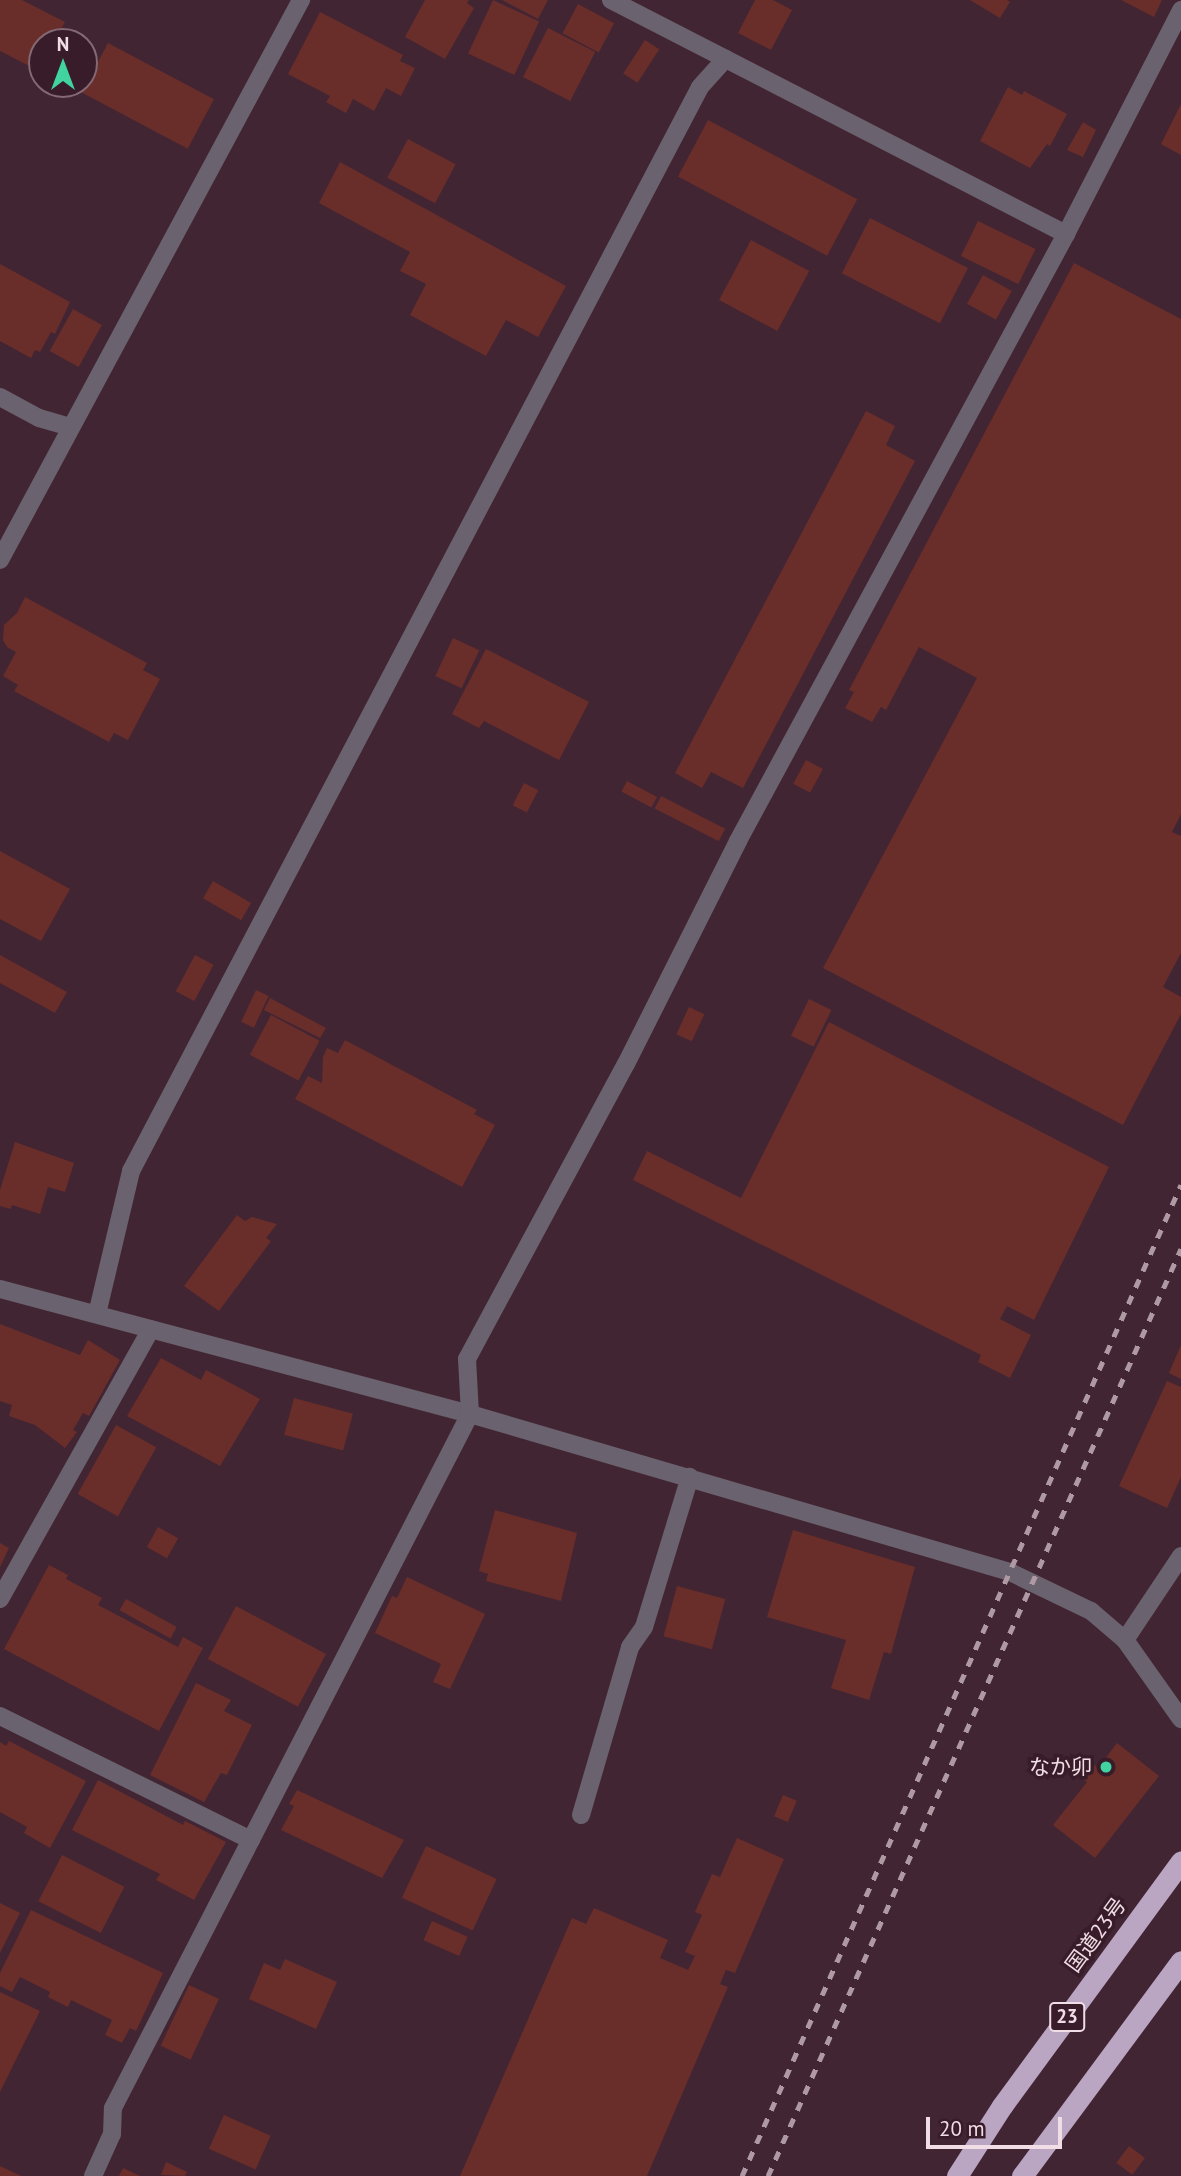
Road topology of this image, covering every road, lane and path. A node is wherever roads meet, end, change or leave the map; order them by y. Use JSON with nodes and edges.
{"nodes":[{"id":1,"x":301,"y":0,"type":"edge"},
{"id":2,"x":611,"y":0,"type":"edge"},
{"id":3,"x":1181,"y":10,"type":"edge"},
{"id":4,"x":725,"y":59,"type":"junction"},
{"id":5,"x":1066,"y":234,"type":"junction"},
{"id":6,"x":0,"y":397,"type":"edge"},
{"id":7,"x":71,"y":427,"type":"junction"},
{"id":8,"x":0,"y":559,"type":"edge"},
{"id":9,"x":0,"y":1289,"type":"edge"},
{"id":10,"x":97,"y":1314,"type":"junction"},
{"id":11,"x":151,"y":1329,"type":"junction"},
{"id":12,"x":470,"y":1414,"type":"junction"},
{"id":13,"x":690,"y":1476,"type":"junction"},
{"id":14,"x":1181,"y":1556,"type":"edge"},
{"id":15,"x":0,"y":1599,"type":"edge"},
{"id":16,"x":1125,"y":1640,"type":"junction"},
{"id":17,"x":0,"y":1716,"type":"edge"},
{"id":18,"x":1181,"y":1719,"type":"edge"},
{"id":19,"x":581,"y":1815,"type":"dead end"},
{"id":20,"x":251,"y":1840,"type":"junction"},
{"id":21,"x":1181,"y":1861,"type":"edge"},
{"id":22,"x":1181,"y":1961,"type":"edge"},
{"id":23,"x":93,"y":2176,"type":"edge"},
{"id":24,"x":957,"y":2176,"type":"edge"},
{"id":25,"x":1022,"y":2176,"type":"edge"}],
"edges":[{"from":1,"to":7,"type":"street"},
{"from":2,"to":4,"type":"street"},
{"from":3,"to":5,"type":"street"},
{"from":4,"to":5,"type":"street"},
{"from":4,"to":10,"type":"street"},
{"from":5,"to":12,"type":"street"},
{"from":6,"to":7,"type":"street"},
{"from":7,"to":8,"type":"street"},
{"from":9,"to":10,"type":"street"},
{"from":10,"to":11,"type":"street"},
{"from":11,"to":12,"type":"street"},
{"from":11,"to":15,"type":"street"},
{"from":12,"to":13,"type":"street"},
{"from":12,"to":20,"type":"street"},
{"from":13,"to":16,"type":"street"},
{"from":13,"to":19,"type":"street"},
{"from":14,"to":16,"type":"street"},
{"from":16,"to":18,"type":"street"},
{"from":17,"to":20,"type":"street"},
{"from":20,"to":23,"type":"street"},
{"from":21,"to":24,"type":"highway","name":"国道23号","number":"23"},
{"from":22,"to":25,"type":"highway"}]}
